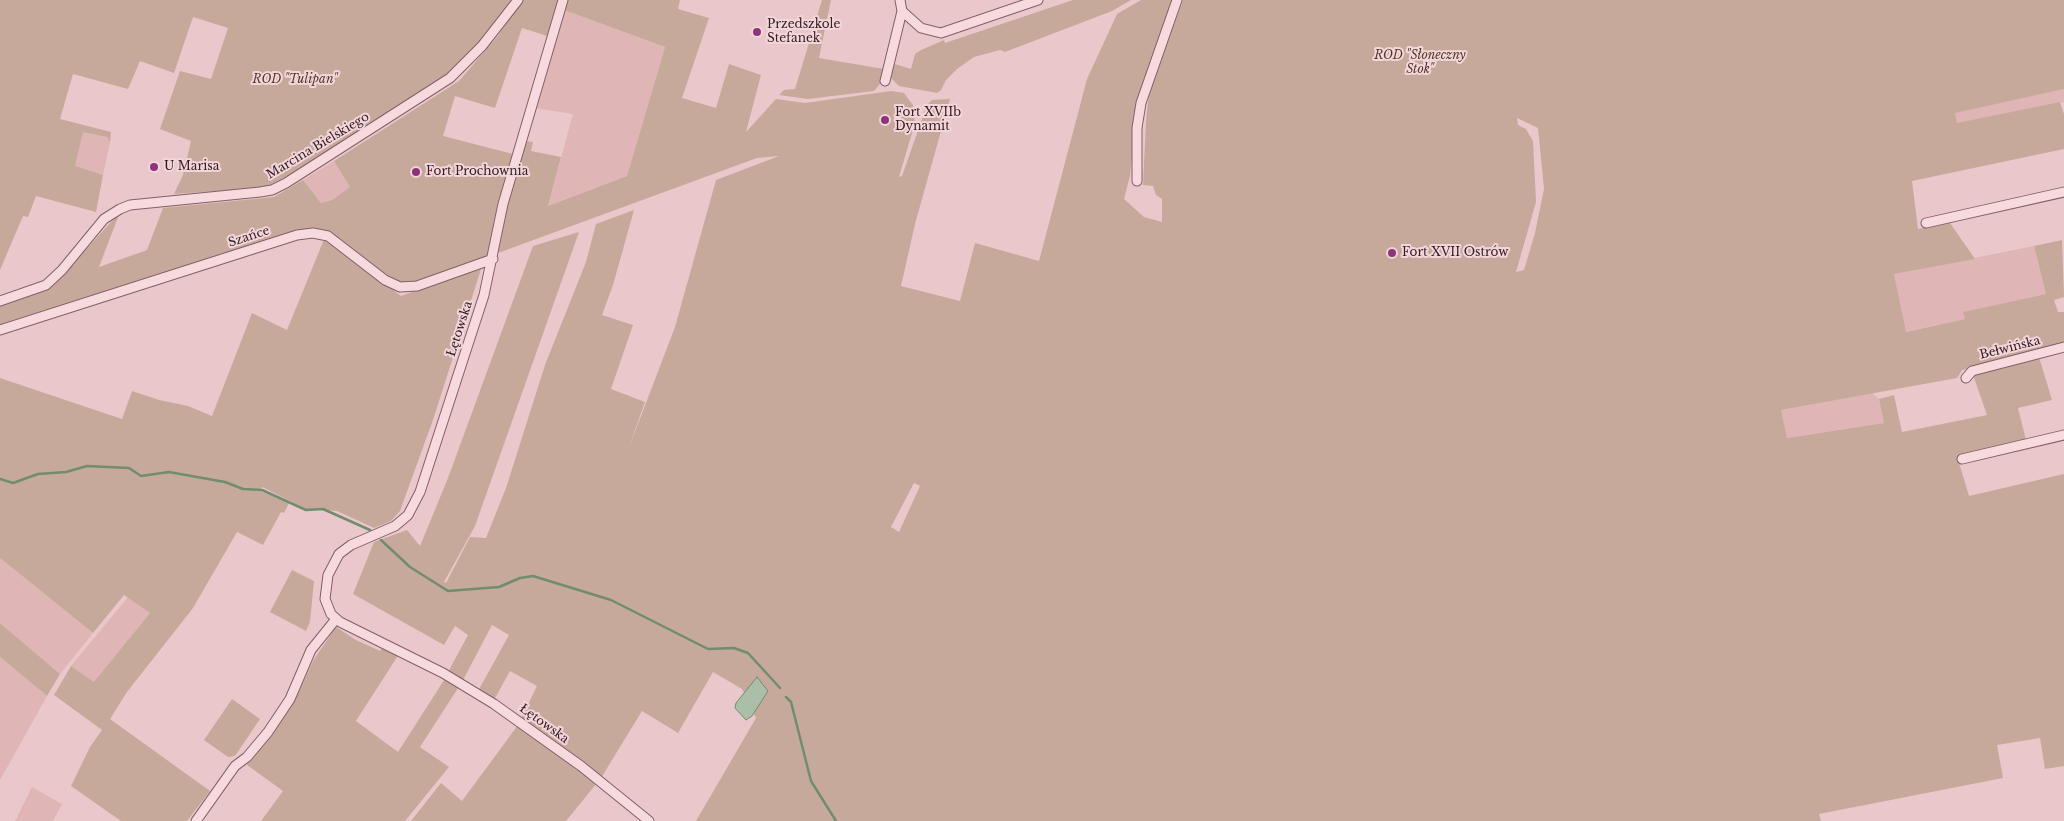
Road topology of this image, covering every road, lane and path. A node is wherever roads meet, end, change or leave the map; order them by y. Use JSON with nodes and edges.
{"nodes":[{"id":1,"x":518,"y":0,"type":"edge"},
{"id":2,"x":563,"y":0,"type":"edge"},
{"id":3,"x":900,"y":0,"type":"edge"},
{"id":4,"x":1038,"y":0,"type":"edge"},
{"id":5,"x":1177,"y":0,"type":"edge"},
{"id":6,"x":902,"y":11,"type":"junction"},
{"id":7,"x":885,"y":81,"type":"dead end"},
{"id":8,"x":1136,"y":181,"type":"dead end"},
{"id":9,"x":2064,"y":192,"type":"edge"},
{"id":10,"x":1926,"y":223,"type":"dead end"},
{"id":11,"x":493,"y":259,"type":"junction"},
{"id":12,"x":0,"y":301,"type":"edge"},
{"id":13,"x":0,"y":330,"type":"edge"},
{"id":14,"x":2064,"y":347,"type":"edge"},
{"id":15,"x":1966,"y":378,"type":"dead end"},
{"id":16,"x":2064,"y":435,"type":"edge"},
{"id":17,"x":1962,"y":458,"type":"dead end"},
{"id":18,"x":336,"y":619,"type":"junction"},
{"id":19,"x":196,"y":821,"type":"edge"},
{"id":20,"x":649,"y":821,"type":"edge"}],
"edges":[{"from":1,"to":12,"type":"street","name":"Marcina Bielskiego"},
{"from":2,"to":11,"type":"street","name":"Łętowska"},
{"from":3,"to":6,"type":"street"},
{"from":4,"to":6,"type":"street"},
{"from":5,"to":8,"type":"street"},
{"from":6,"to":7,"type":"street"},
{"from":9,"to":10,"type":"street"},
{"from":11,"to":13,"type":"street","name":"Szańce"},
{"from":11,"to":18,"type":"street","name":"Łętowska"},
{"from":14,"to":15,"type":"street","name":"Bełwińska"},
{"from":16,"to":17,"type":"street"},
{"from":18,"to":19,"type":"street"},
{"from":18,"to":20,"type":"street","name":"Łętowska"}]}
